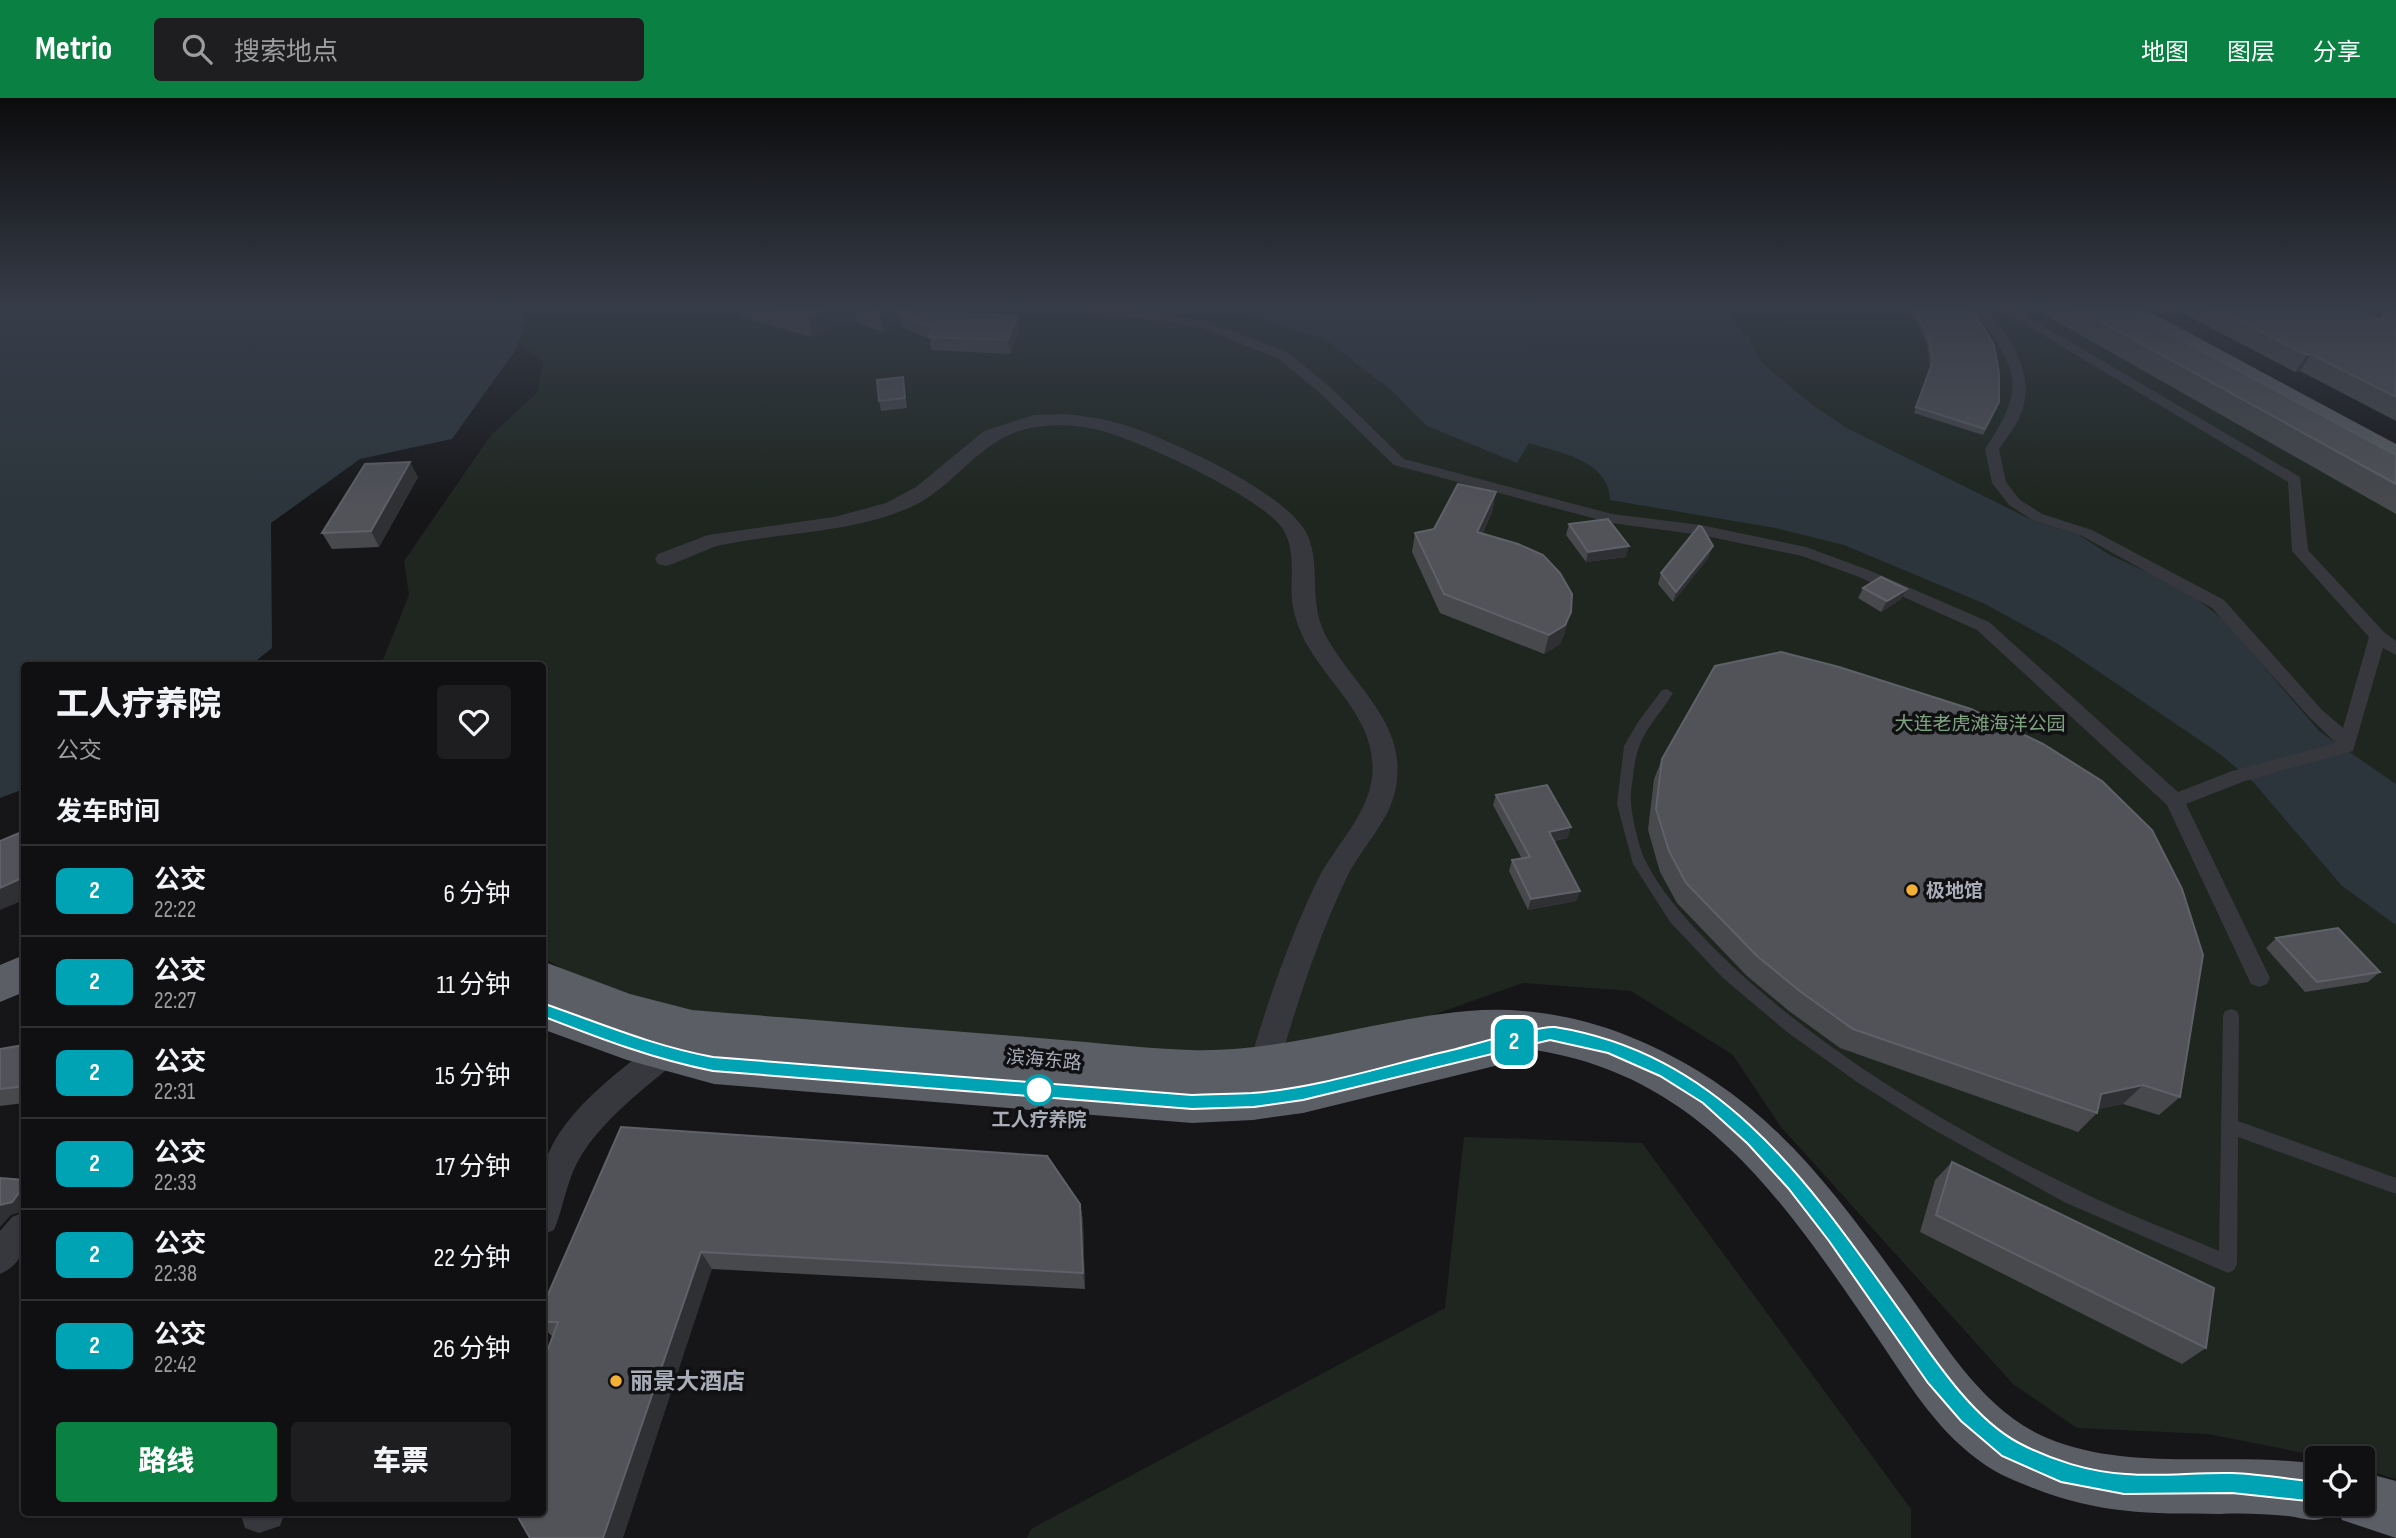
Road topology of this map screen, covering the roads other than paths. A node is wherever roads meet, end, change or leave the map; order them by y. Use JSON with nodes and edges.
{"nodes":[{"id":1,"x":1306,"y":374,"type":"edge"},
{"id":2,"x":2018,"y":374,"type":"edge"},
{"id":3,"x":2116,"y":374,"type":"edge"},
{"id":4,"x":2226,"y":374,"type":"edge"},
{"id":5,"x":2246,"y":374,"type":"edge"},
{"id":6,"x":2396,"y":456,"type":"edge"},
{"id":7,"x":2396,"y":468,"type":"edge"},
{"id":8,"x":666,"y":559,"type":"dead end"},
{"id":9,"x":2378,"y":636,"type":"junction"},
{"id":10,"x":2396,"y":649,"type":"edge"},
{"id":11,"x":1667,"y":693,"type":"dead end"},
{"id":12,"x":2347,"y":745,"type":"junction"},
{"id":13,"x":2175,"y":801,"type":"junction"},
{"id":14,"x":21,"y":975,"type":"edge"},
{"id":15,"x":2259,"y":978,"type":"dead end"},
{"id":16,"x":546,"y":980,"type":"edge"},
{"id":17,"x":0,"y":984,"type":"edge"},
{"id":18,"x":546,"y":1012,"type":"edge"},
{"id":19,"x":2231,"y":1016,"type":"dead end"},
{"id":20,"x":678,"y":1042,"type":"junction"},
{"id":21,"x":1259,"y":1083,"type":"junction"},
{"id":22,"x":2230,"y":1126,"type":"junction"},
{"id":23,"x":2396,"y":1186,"type":"edge"},
{"id":24,"x":546,"y":1206,"type":"edge"},
{"id":25,"x":21,"y":1232,"type":"edge"},
{"id":26,"x":0,"y":1257,"type":"edge"},
{"id":27,"x":2305,"y":1491,"type":"edge"},
{"id":28,"x":2375,"y":1504,"type":"edge"},
{"id":29,"x":2396,"y":1510,"type":"edge"}],
"edges":[{"from":1,"to":13,"type":"street"},
{"from":2,"to":12,"type":"street"},
{"from":3,"to":9,"type":"street"},
{"from":4,"to":7,"type":"highway"},
{"from":5,"to":6,"type":"highway"},
{"from":8,"to":21,"type":"street"},
{"from":9,"to":10,"type":"street"},
{"from":9,"to":12,"type":"street"},
{"from":11,"to":22,"type":"lane"},
{"from":12,"to":13,"type":"street"},
{"from":13,"to":15,"type":"street"},
{"from":14,"to":17,"type":"highway"},
{"from":16,"to":20,"type":"highway","name":"滨海东路"},
{"from":18,"to":20,"type":"highway","name":"滨海东路"},
{"from":19,"to":22,"type":"lane"},
{"from":20,"to":21,"type":"highway","name":"滨海东路"},
{"from":20,"to":24,"type":"street"},
{"from":21,"to":27,"type":"highway","name":"滨海东路"},
{"from":22,"to":23,"type":"lane"},
{"from":25,"to":26,"type":"street"},
{"from":28,"to":29,"type":"highway"}]}
